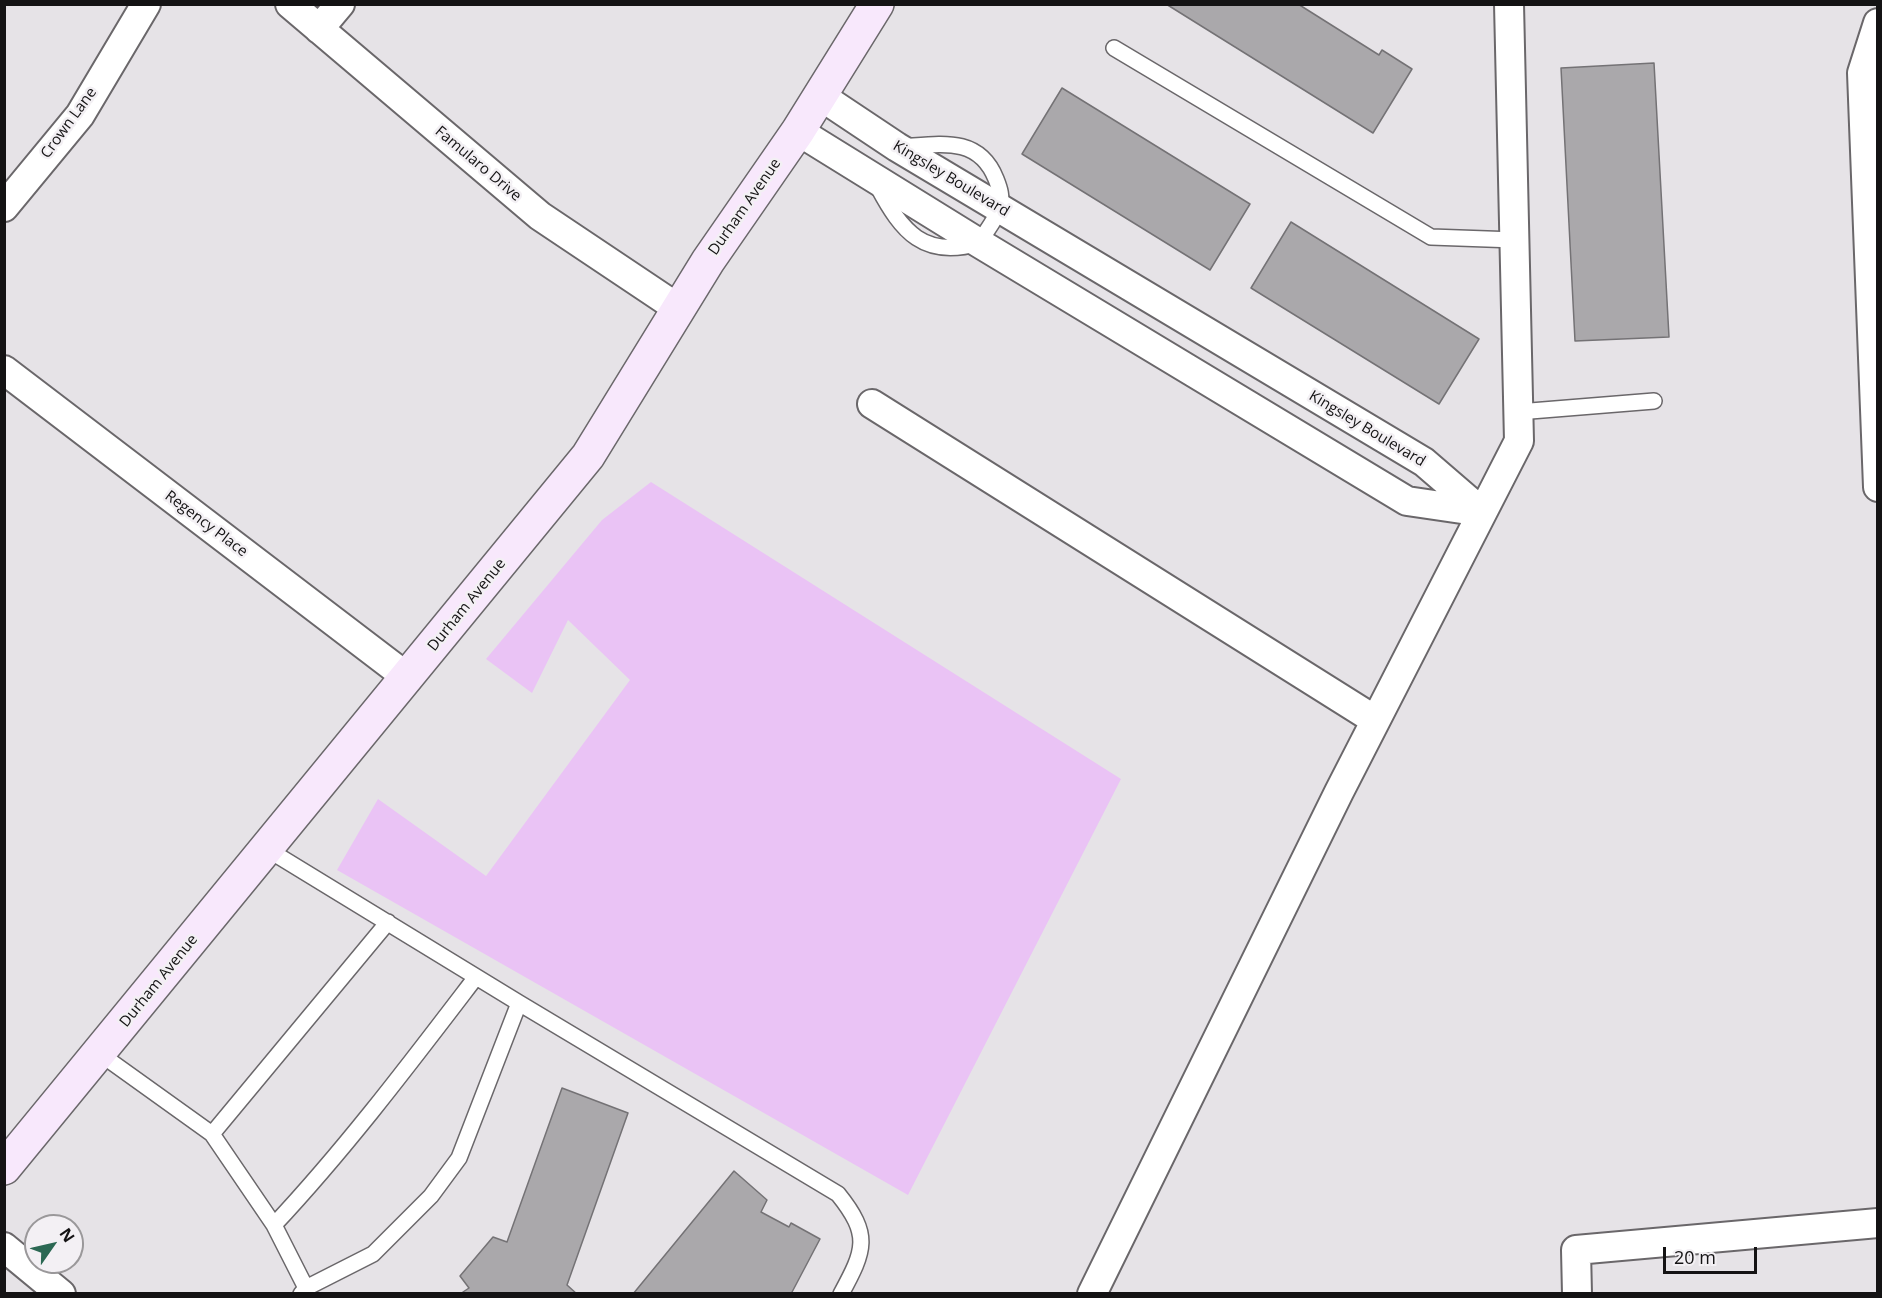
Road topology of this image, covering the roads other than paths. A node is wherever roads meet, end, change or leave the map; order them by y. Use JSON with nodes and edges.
{"nodes":[{"id":1,"x":146,"y":4,"type":"edge"},
{"id":2,"x":290,"y":4,"type":"edge"},
{"id":3,"x":340,"y":4,"type":"edge"},
{"id":4,"x":877,"y":4,"type":"edge"},
{"id":5,"x":1509,"y":4,"type":"edge"},
{"id":6,"x":1878,"y":23,"type":"edge"},
{"id":7,"x":319,"y":29,"type":"junction"},
{"id":8,"x":1114,"y":48,"type":"dead end"},
{"id":9,"x":819,"y":95,"type":"junction"},
{"id":10,"x":798,"y":131,"type":"junction"},
{"id":11,"x":1871,"y":149,"type":"edge"},
{"id":12,"x":4,"y":207,"type":"edge"},
{"id":13,"x":1000,"y":208,"type":"junction"},
{"id":14,"x":1515,"y":240,"type":"junction"},
{"id":15,"x":979,"y":243,"type":"junction"},
{"id":16,"x":679,"y":309,"type":"junction"},
{"id":17,"x":4,"y":370,"type":"edge"},
{"id":18,"x":1654,"y":401,"type":"dead end"},
{"id":19,"x":872,"y":404,"type":"dead end"},
{"id":20,"x":1518,"y":412,"type":"junction"},
{"id":21,"x":1878,"y":487,"type":"edge"},
{"id":22,"x":1482,"y":512,"type":"junction"},
{"id":23,"x":408,"y":678,"type":"junction"},
{"id":24,"x":1375,"y":720,"type":"junction"},
{"id":25,"x":267,"y":849,"type":"junction"},
{"id":26,"x":387,"y":922,"type":"junction"},
{"id":27,"x":476,"y":977,"type":"junction"},
{"id":28,"x":519,"y":1003,"type":"junction"},
{"id":29,"x":99,"y":1053,"type":"junction"},
{"id":30,"x":212,"y":1134,"type":"junction"},
{"id":31,"x":4,"y":1168,"type":"edge"},
{"id":32,"x":1878,"y":1223,"type":"edge"},
{"id":33,"x":274,"y":1225,"type":"junction"},
{"id":34,"x":4,"y":1247,"type":"edge"},
{"id":35,"x":303,"y":1291,"type":"edge"},
{"id":36,"x":61,"y":1293,"type":"edge"},
{"id":37,"x":841,"y":1293,"type":"edge"},
{"id":38,"x":1092,"y":1293,"type":"edge"},
{"id":39,"x":1577,"y":1293,"type":"edge"}],
"edges":[{"from":1,"to":12,"type":"street","name":"Crown Lane"},
{"from":2,"to":7,"type":"street","name":"Famularo Drive"},
{"from":3,"to":7,"type":"street"},
{"from":4,"to":9,"type":"main road","name":"Durham Avenue"},
{"from":5,"to":14,"type":"street"},
{"from":6,"to":11,"type":"street"},
{"from":7,"to":16,"type":"street","name":"Famularo Drive"},
{"from":8,"to":14,"type":"lane"},
{"from":9,"to":10,"type":"main road","name":"Durham Avenue"},
{"from":9,"to":13,"type":"street","name":"Kingsley Boulevard"},
{"from":10,"to":15,"type":"street"},
{"from":10,"to":16,"type":"main road","name":"Durham Avenue"},
{"from":11,"to":21,"type":"street"},
{"from":13,"to":15,"type":"lane"},
{"from":13,"to":22,"type":"street","name":"Kingsley Boulevard"},
{"from":14,"to":20,"type":"street"},
{"from":15,"to":22,"type":"street"},
{"from":16,"to":23,"type":"main road","name":"Durham Avenue"},
{"from":17,"to":23,"type":"street","name":"Regency Place"},
{"from":18,"to":20,"type":"lane"},
{"from":19,"to":24,"type":"street"},
{"from":20,"to":22,"type":"street"},
{"from":22,"to":24,"type":"street"},
{"from":23,"to":25,"type":"main road","name":"Durham Avenue"},
{"from":24,"to":38,"type":"street"},
{"from":25,"to":26,"type":"lane"},
{"from":25,"to":29,"type":"main road","name":"Durham Avenue"},
{"from":26,"to":27,"type":"lane"},
{"from":26,"to":30,"type":"lane"},
{"from":27,"to":28,"type":"lane"},
{"from":27,"to":33,"type":"lane"},
{"from":28,"to":35,"type":"lane"},
{"from":28,"to":37,"type":"lane"},
{"from":29,"to":30,"type":"lane"},
{"from":29,"to":31,"type":"main road","name":"Durham Avenue"},
{"from":30,"to":33,"type":"lane"},
{"from":32,"to":39,"type":"street"},
{"from":33,"to":35,"type":"lane"},
{"from":34,"to":36,"type":"street"}]}
